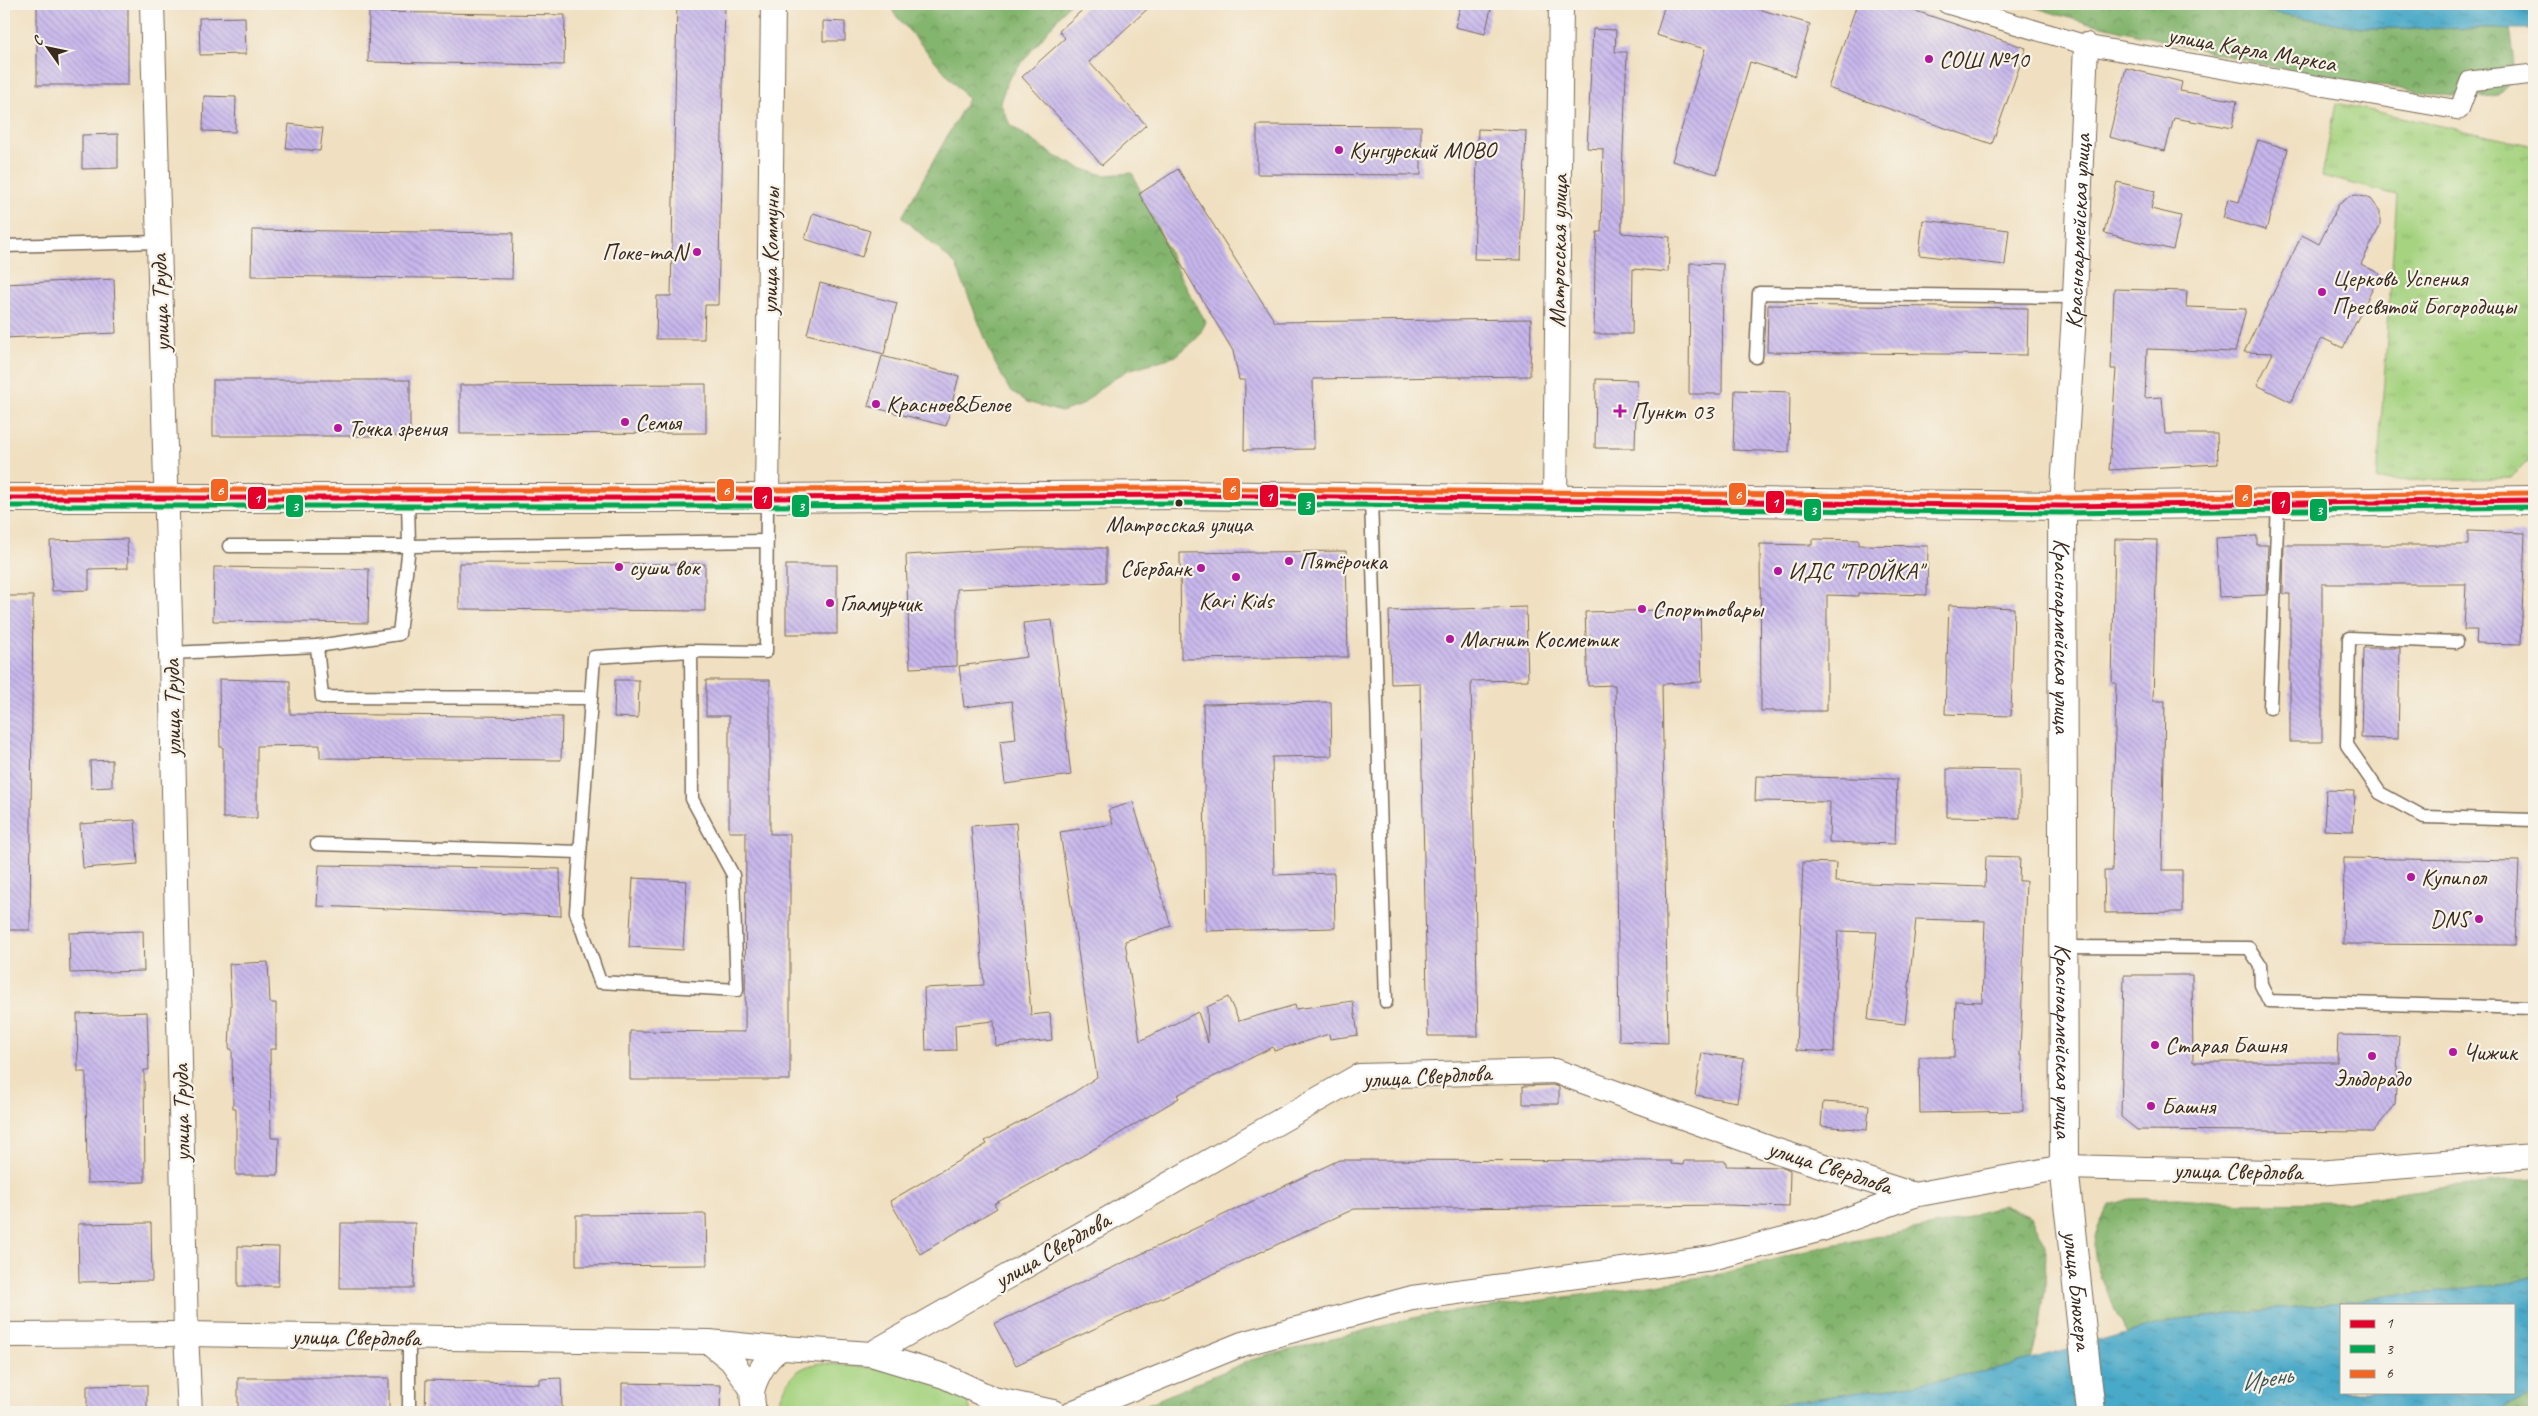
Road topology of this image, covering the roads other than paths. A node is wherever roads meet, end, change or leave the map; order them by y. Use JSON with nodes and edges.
{"nodes":[{"id":1,"x":152,"y":4,"type":"edge"},
{"id":2,"x":773,"y":4,"type":"edge"},
{"id":3,"x":1561,"y":4,"type":"edge"},
{"id":4,"x":1947,"y":4,"type":"edge"},
{"id":5,"x":2086,"y":45,"type":"junction"},
{"id":6,"x":2534,"y":74,"type":"edge"},
{"id":7,"x":159,"y":242,"type":"junction"},
{"id":8,"x":4,"y":246,"type":"edge"},
{"id":9,"x":2075,"y":297,"type":"junction"},
{"id":10,"x":1756,"y":357,"type":"dead end"},
{"id":11,"x":1371,"y":497,"type":"junction"},
{"id":12,"x":4,"y":498,"type":"edge"},
{"id":13,"x":767,"y":498,"type":"junction"},
{"id":14,"x":166,"y":499,"type":"junction"},
{"id":15,"x":408,"y":499,"type":"junction"},
{"id":16,"x":1554,"y":499,"type":"junction"},
{"id":17,"x":2534,"y":500,"type":"edge"},
{"id":18,"x":2278,"y":503,"type":"junction"},
{"id":19,"x":2062,"y":506,"type":"junction"},
{"id":20,"x":767,"y":541,"type":"junction"},
{"id":21,"x":229,"y":546,"type":"dead end"},
{"id":22,"x":409,"y":546,"type":"junction"},
{"id":23,"x":2457,"y":642,"type":"dead end"},
{"id":24,"x":317,"y":646,"type":"junction"},
{"id":25,"x":691,"y":651,"type":"junction"},
{"id":26,"x":171,"y":653,"type":"junction"},
{"id":27,"x":591,"y":698,"type":"junction"},
{"id":28,"x":2270,"y":708,"type":"dead end"},
{"id":29,"x":2534,"y":820,"type":"edge"},
{"id":30,"x":317,"y":844,"type":"dead end"},
{"id":31,"x":580,"y":852,"type":"junction"},
{"id":32,"x":2063,"y":947,"type":"junction"},
{"id":33,"x":1386,"y":1002,"type":"dead end"},
{"id":34,"x":2534,"y":1008,"type":"edge"},
{"id":35,"x":2534,"y":1156,"type":"edge"},
{"id":36,"x":2064,"y":1167,"type":"junction"},
{"id":37,"x":1914,"y":1195,"type":"junction"},
{"id":38,"x":186,"y":1334,"type":"junction"},
{"id":39,"x":4,"y":1335,"type":"edge"},
{"id":40,"x":409,"y":1338,"type":"junction"},
{"id":41,"x":709,"y":1342,"type":"junction"},
{"id":42,"x":779,"y":1349,"type":"junction"},
{"id":43,"x":871,"y":1354,"type":"junction"},
{"id":44,"x":753,"y":1401,"type":"edge"},
{"id":45,"x":998,"y":1406,"type":"edge"},
{"id":46,"x":190,"y":1412,"type":"edge"},
{"id":47,"x":409,"y":1412,"type":"edge"},
{"id":48,"x":1053,"y":1412,"type":"edge"},
{"id":49,"x":1074,"y":1412,"type":"edge"},
{"id":50,"x":2090,"y":1412,"type":"edge"}],
"edges":[{"from":1,"to":7,"type":"street","name":"улица Труда"},
{"from":2,"to":13,"type":"street","name":"улица Коммуны"},
{"from":3,"to":16,"type":"street","name":"Матросская улица"},
{"from":4,"to":5,"type":"street","name":"улица Карла Маркса"},
{"from":5,"to":6,"type":"street","name":"улица Карла Маркса"},
{"from":5,"to":9,"type":"street","name":"Красноармейская улица"},
{"from":7,"to":8,"type":"lane"},
{"from":7,"to":14,"type":"street","name":"улица Труда"},
{"from":9,"to":10,"type":"lane"},
{"from":9,"to":19,"type":"street","name":"Красноармейская улица"},
{"from":11,"to":13,"type":"street"},
{"from":11,"to":16,"type":"street"},
{"from":11,"to":33,"type":"lane"},
{"from":12,"to":14,"type":"street"},
{"from":13,"to":15,"type":"street"},
{"from":13,"to":20,"type":"lane"},
{"from":14,"to":15,"type":"street"},
{"from":14,"to":26,"type":"street","name":"улица Труда"},
{"from":15,"to":22,"type":"lane"},
{"from":16,"to":19,"type":"street"},
{"from":17,"to":18,"type":"street"},
{"from":18,"to":19,"type":"street"},
{"from":18,"to":28,"type":"lane"},
{"from":19,"to":32,"type":"street","name":"Красноармейская улица"},
{"from":20,"to":22,"type":"lane"},
{"from":20,"to":25,"type":"lane"},
{"from":21,"to":22,"type":"lane"},
{"from":22,"to":24,"type":"lane"},
{"from":23,"to":29,"type":"lane"},
{"from":24,"to":26,"type":"lane"},
{"from":24,"to":27,"type":"lane"},
{"from":25,"to":27,"type":"lane"},
{"from":25,"to":31,"type":"lane"},
{"from":26,"to":38,"type":"street","name":"улица Труда"},
{"from":27,"to":31,"type":"lane"},
{"from":30,"to":31,"type":"lane"},
{"from":32,"to":34,"type":"lane"},
{"from":32,"to":36,"type":"street","name":"Красноармейская улица"},
{"from":35,"to":36,"type":"street","name":"улица Свердлова"},
{"from":36,"to":37,"type":"street","name":"улица Свердлова"},
{"from":36,"to":50,"type":"street","name":"улица Блюхера"},
{"from":37,"to":43,"type":"street","name":"улица Свердлова"},
{"from":37,"to":49,"type":"street","name":"улица Свердлова"},
{"from":38,"to":39,"type":"street","name":"улица Свердлова"},
{"from":38,"to":40,"type":"street","name":"улица Свердлова"},
{"from":38,"to":46,"type":"street","name":"улица Труда"},
{"from":40,"to":41,"type":"street","name":"улица Свердлова"},
{"from":40,"to":47,"type":"lane"},
{"from":41,"to":42,"type":"street","name":"улица Свердлова"},
{"from":41,"to":44,"type":"street"},
{"from":42,"to":43,"type":"street","name":"улица Свердлова"},
{"from":42,"to":44,"type":"street"},
{"from":43,"to":45,"type":"street","name":"улица Свердлова"},
{"from":45,"to":48,"type":"street"}]}
